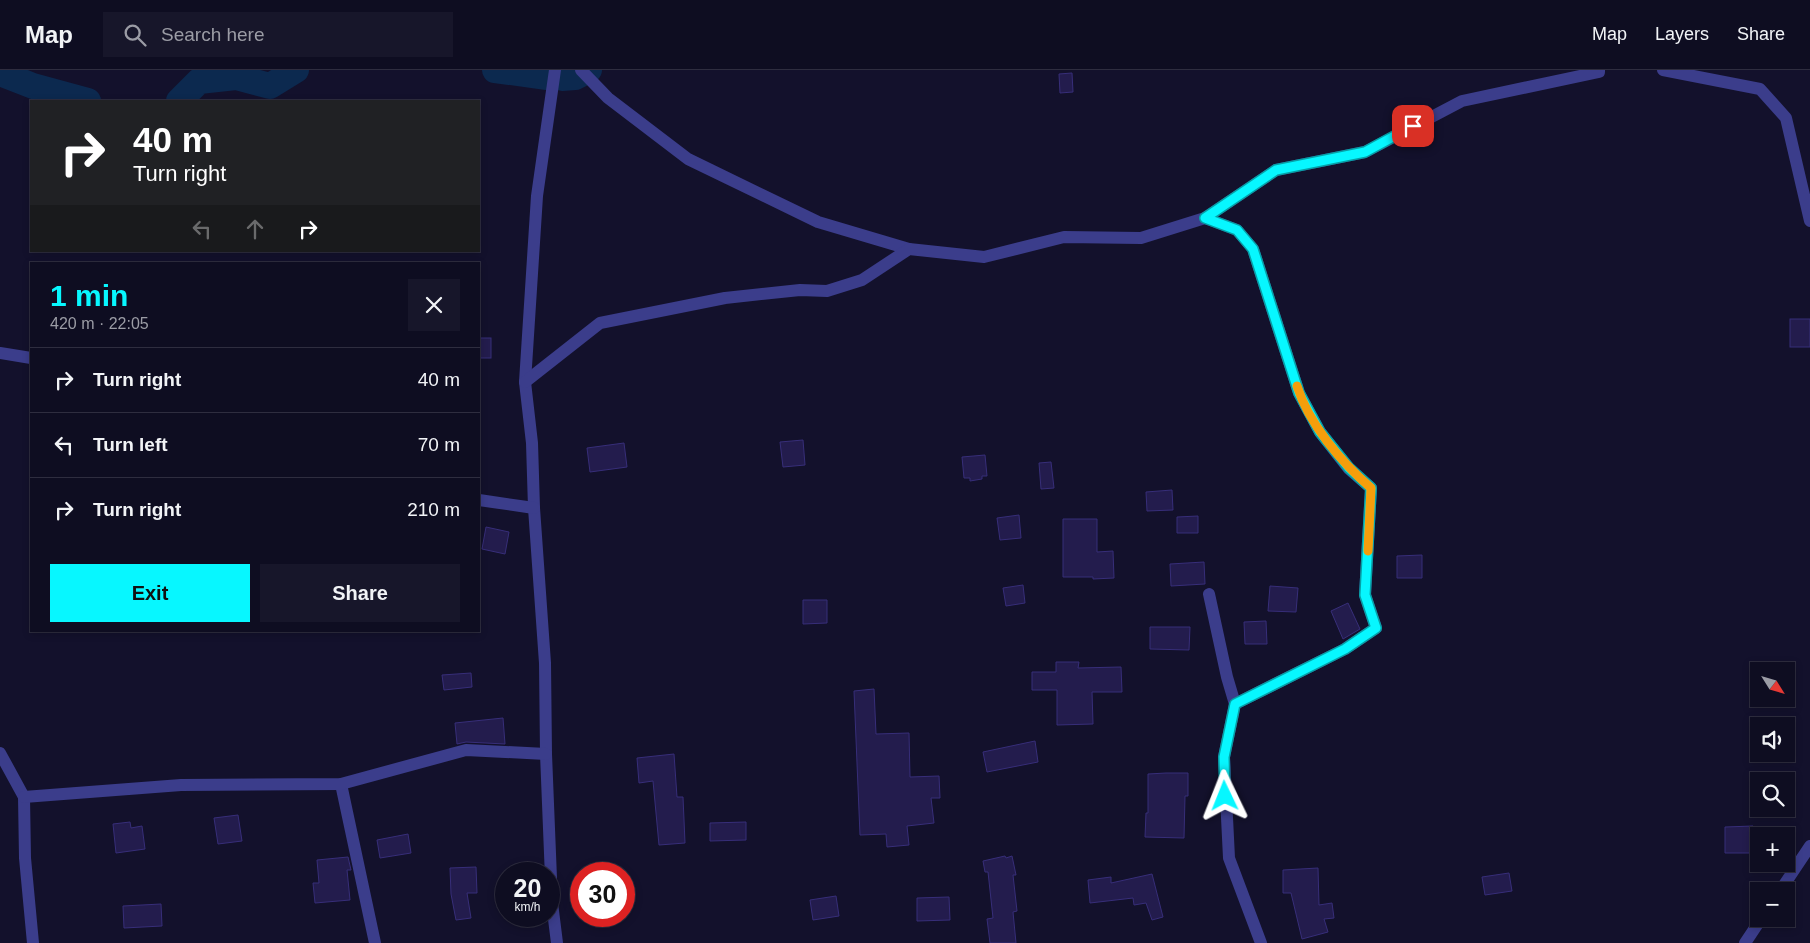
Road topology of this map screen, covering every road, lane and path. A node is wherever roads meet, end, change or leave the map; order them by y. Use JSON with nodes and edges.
{"nodes":[{"id":1,"x":555,"y":70,"type":"edge"},
{"id":2,"x":581,"y":70,"type":"edge"},
{"id":3,"x":1599,"y":70,"type":"edge"},
{"id":4,"x":1662,"y":70,"type":"edge"},
{"id":5,"x":1205,"y":218,"type":"junction"},
{"id":6,"x":1810,"y":221,"type":"edge"},
{"id":7,"x":909,"y":250,"type":"junction"},
{"id":8,"x":0,"y":353,"type":"edge"},
{"id":9,"x":30,"y":358,"type":"edge"},
{"id":10,"x":525,"y":382,"type":"junction"},
{"id":11,"x":480,"y":500,"type":"edge"},
{"id":12,"x":534,"y":508,"type":"junction"},
{"id":13,"x":1209,"y":594,"type":"dead end"},
{"id":14,"x":1235,"y":704,"type":"junction"},
{"id":15,"x":0,"y":753,"type":"edge"},
{"id":16,"x":546,"y":754,"type":"junction"},
{"id":17,"x":341,"y":784,"type":"junction"},
{"id":18,"x":24,"y":797,"type":"junction"},
{"id":19,"x":1810,"y":846,"type":"edge"},
{"id":20,"x":1786,"y":882,"type":"edge"},
{"id":21,"x":1756,"y":927,"type":"edge"},
{"id":22,"x":33,"y":943,"type":"edge"},
{"id":23,"x":375,"y":943,"type":"edge"},
{"id":24,"x":557,"y":943,"type":"edge"},
{"id":25,"x":1261,"y":943,"type":"edge"},
{"id":26,"x":1745,"y":943,"type":"edge"}],
"edges":[{"from":1,"to":10,"type":"street"},
{"from":2,"to":7,"type":"street"},
{"from":3,"to":5,"type":"street"},
{"from":4,"to":6,"type":"street"},
{"from":5,"to":7,"type":"street"},
{"from":5,"to":14,"type":"street"},
{"from":7,"to":10,"type":"street"},
{"from":8,"to":9,"type":"street"},
{"from":10,"to":12,"type":"street"},
{"from":11,"to":12,"type":"street"},
{"from":12,"to":16,"type":"street"},
{"from":13,"to":14,"type":"street"},
{"from":14,"to":25,"type":"street"},
{"from":15,"to":18,"type":"street"},
{"from":16,"to":17,"type":"street"},
{"from":16,"to":24,"type":"street"},
{"from":17,"to":18,"type":"street"},
{"from":17,"to":23,"type":"street"},
{"from":18,"to":22,"type":"street"},
{"from":19,"to":20,"type":"street"},
{"from":21,"to":26,"type":"street"}]}
